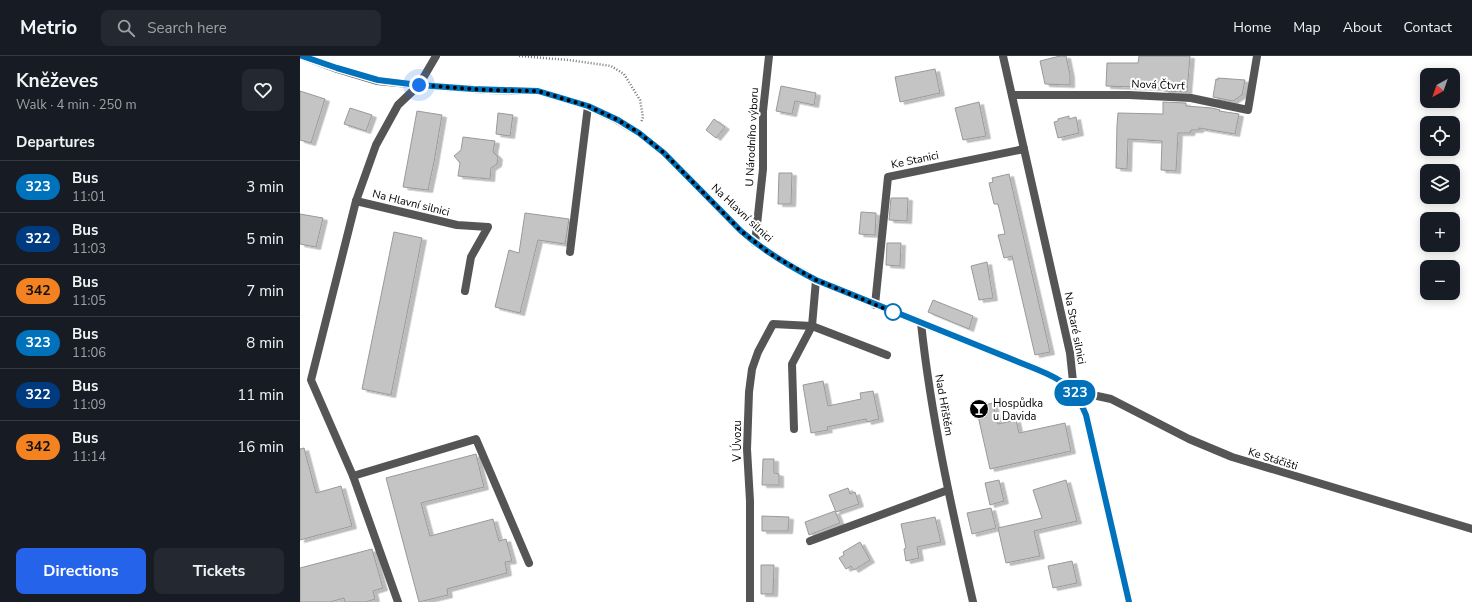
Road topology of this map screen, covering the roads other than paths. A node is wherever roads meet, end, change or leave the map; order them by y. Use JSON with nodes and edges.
{"nodes":[{"id":1,"x":302,"y":56,"type":"edge"},
{"id":2,"x":436,"y":56,"type":"edge"},
{"id":3,"x":769,"y":56,"type":"edge"},
{"id":4,"x":1003,"y":56,"type":"edge"},
{"id":5,"x":1257,"y":56,"type":"edge"},
{"id":6,"x":419,"y":85,"type":"junction"},
{"id":7,"x":1012,"y":95,"type":"junction"},
{"id":8,"x":588,"y":106,"type":"junction"},
{"id":9,"x":1024,"y":149,"type":"junction"},
{"id":10,"x":356,"y":201,"type":"junction"},
{"id":11,"x":755,"y":242,"type":"junction"},
{"id":12,"x":570,"y":252,"type":"dead end"},
{"id":13,"x":816,"y":280,"type":"junction"},
{"id":14,"x":465,"y":290,"type":"dead end"},
{"id":15,"x":875,"y":305,"type":"junction"},
{"id":16,"x":921,"y":323,"type":"junction"},
{"id":17,"x":812,"y":326,"type":"junction"},
{"id":18,"x":887,"y":355,"type":"dead end"},
{"id":19,"x":1074,"y":391,"type":"junction"},
{"id":20,"x":794,"y":428,"type":"dead end"},
{"id":21,"x":353,"y":476,"type":"junction"},
{"id":22,"x":948,"y":490,"type":"junction"},
{"id":23,"x":1472,"y":529,"type":"edge"},
{"id":24,"x":810,"y":541,"type":"dead end"},
{"id":25,"x":529,"y":563,"type":"dead end"},
{"id":26,"x":398,"y":602,"type":"edge"},
{"id":27,"x":750,"y":602,"type":"edge"},
{"id":28,"x":973,"y":602,"type":"edge"},
{"id":29,"x":1129,"y":602,"type":"edge"}],
"edges":[{"from":1,"to":6,"type":"street","name":"Na Hlavní silnici"},
{"from":2,"to":6,"type":"street","name":"Na Hlavní silnici"},
{"from":3,"to":11,"type":"street","name":"U Národního výboru"},
{"from":4,"to":7,"type":"street","name":"Na Staré silnici"},
{"from":5,"to":7,"type":"street","name":"Nová Čtvrť"},
{"from":6,"to":8,"type":"street","name":"Na Hlavní silnici"},
{"from":6,"to":10,"type":"street","name":"Na Hlavní silnici"},
{"from":7,"to":9,"type":"street","name":"Na Staré silnici"},
{"from":8,"to":11,"type":"street","name":"Na Hlavní silnici"},
{"from":8,"to":12,"type":"street"},
{"from":9,"to":15,"type":"street","name":"Ke Stanici"},
{"from":9,"to":19,"type":"street","name":"Na Staré silnici"},
{"from":10,"to":14,"type":"street","name":"Na Hlavní silnici"},
{"from":10,"to":21,"type":"street","name":"Na Hlavní silnici"},
{"from":11,"to":13,"type":"street","name":"Na Hlavní silnici"},
{"from":13,"to":15,"type":"street","name":"Na Hlavní silnici"},
{"from":13,"to":17,"type":"street"},
{"from":15,"to":16,"type":"street","name":"Na Hlavní silnici"},
{"from":16,"to":19,"type":"street","name":"Na Hlavní silnici"},
{"from":16,"to":22,"type":"street","name":"Nad Hřištěm"},
{"from":17,"to":18,"type":"street"},
{"from":17,"to":20,"type":"street"},
{"from":17,"to":27,"type":"street","name":"V Úvozu"},
{"from":19,"to":23,"type":"street","name":"Ke Stáčišti"},
{"from":19,"to":29,"type":"street","name":"Na Staré silnici"},
{"from":21,"to":25,"type":"street"},
{"from":21,"to":26,"type":"street"},
{"from":22,"to":24,"type":"street"},
{"from":22,"to":28,"type":"street","name":"Nad Hřištěm"}]}
